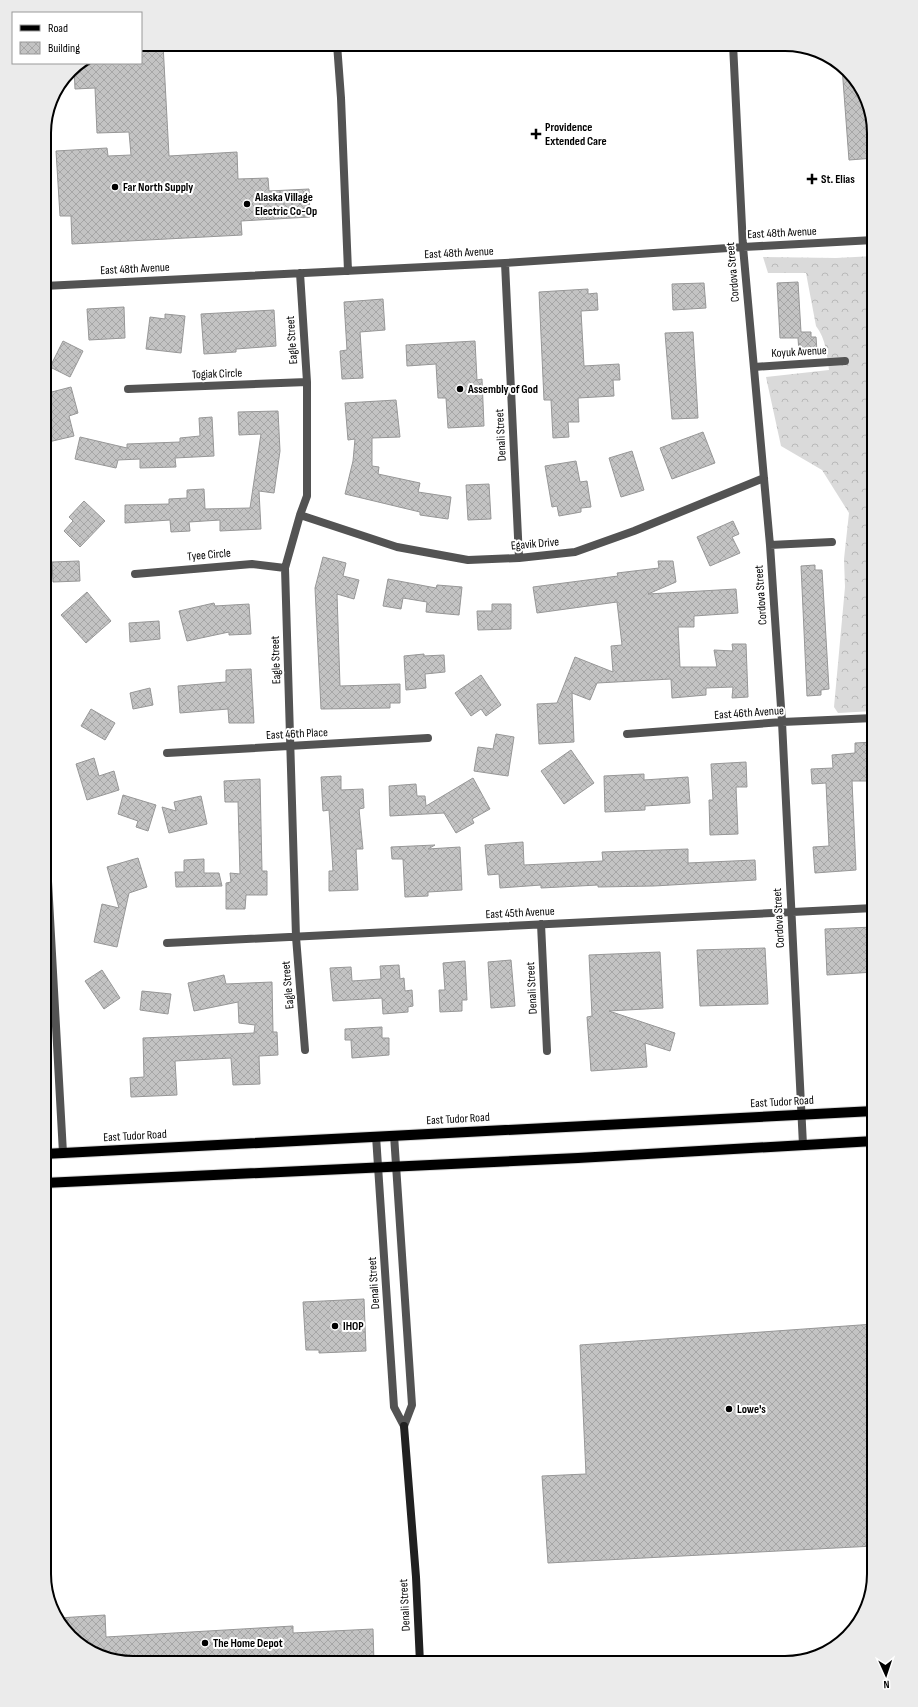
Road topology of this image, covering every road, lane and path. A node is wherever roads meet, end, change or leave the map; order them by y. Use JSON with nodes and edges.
{"nodes":[{"id":1,"x":338,"y":51,"type":"edge"},
{"id":2,"x":733,"y":51,"type":"edge"},
{"id":3,"x":867,"y":240,"type":"edge"},
{"id":4,"x":743,"y":247,"type":"junction"},
{"id":5,"x":505,"y":263,"type":"junction"},
{"id":6,"x":348,"y":271,"type":"junction"},
{"id":7,"x":300,"y":273,"type":"junction"},
{"id":8,"x":51,"y":286,"type":"edge"},
{"id":9,"x":845,"y":361,"type":"dead end"},
{"id":10,"x":754,"y":367,"type":"junction"},
{"id":11,"x":307,"y":382,"type":"junction"},
{"id":12,"x":128,"y":389,"type":"dead end"},
{"id":13,"x":764,"y":478,"type":"junction"},
{"id":14,"x":300,"y":515,"type":"junction"},
{"id":15,"x":832,"y":542,"type":"dead end"},
{"id":16,"x":770,"y":545,"type":"junction"},
{"id":17,"x":519,"y":558,"type":"junction"},
{"id":18,"x":285,"y":568,"type":"junction"},
{"id":19,"x":135,"y":574,"type":"dead end"},
{"id":20,"x":867,"y":718,"type":"edge"},
{"id":21,"x":782,"y":722,"type":"junction"},
{"id":22,"x":627,"y":734,"type":"dead end"},
{"id":23,"x":428,"y":738,"type":"dead end"},
{"id":24,"x":290,"y":746,"type":"junction"},
{"id":25,"x":168,"y":753,"type":"dead end"},
{"id":26,"x":867,"y":908,"type":"edge"},
{"id":27,"x":791,"y":913,"type":"junction"},
{"id":28,"x":541,"y":924,"type":"junction"},
{"id":29,"x":51,"y":936,"type":"edge"},
{"id":30,"x":296,"y":937,"type":"junction"},
{"id":31,"x":167,"y":943,"type":"dead end"},
{"id":32,"x":305,"y":1050,"type":"dead end"},
{"id":33,"x":548,"y":1051,"type":"dead end"},
{"id":34,"x":867,"y":1111,"type":"edge"},
{"id":35,"x":801,"y":1114,"type":"junction"},
{"id":36,"x":394,"y":1135,"type":"junction"},
{"id":37,"x":376,"y":1136,"type":"junction"},
{"id":38,"x":867,"y":1141,"type":"edge"},
{"id":39,"x":803,"y":1145,"type":"junction"},
{"id":40,"x":63,"y":1153,"type":"junction"},
{"id":41,"x":51,"y":1154,"type":"edge"},
{"id":42,"x":396,"y":1167,"type":"junction"},
{"id":43,"x":378,"y":1168,"type":"junction"},
{"id":44,"x":51,"y":1183,"type":"edge"},
{"id":45,"x":404,"y":1426,"type":"junction"},
{"id":46,"x":420,"y":1656,"type":"edge"}],
"edges":[{"from":1,"to":6,"type":"street"},
{"from":2,"to":4,"type":"street","name":"Cordova Street"},
{"from":3,"to":4,"type":"street","name":"East 48th Avenue"},
{"from":4,"to":5,"type":"street","name":"East 48th Avenue"},
{"from":4,"to":10,"type":"street","name":"Cordova Street"},
{"from":5,"to":6,"type":"street","name":"East 48th Avenue"},
{"from":5,"to":17,"type":"street","name":"Denali Street"},
{"from":6,"to":7,"type":"street","name":"East 48th Avenue"},
{"from":7,"to":8,"type":"street","name":"East 48th Avenue"},
{"from":7,"to":11,"type":"street","name":"Eagle Street"},
{"from":9,"to":10,"type":"street","name":"Koyuk Avenue"},
{"from":10,"to":13,"type":"street","name":"Cordova Street"},
{"from":11,"to":12,"type":"street","name":"Togiak Circle"},
{"from":11,"to":14,"type":"street","name":"Eagle Street"},
{"from":13,"to":16,"type":"street","name":"Cordova Street"},
{"from":13,"to":17,"type":"street","name":"Egavik Drive"},
{"from":14,"to":17,"type":"street","name":"Egavik Drive"},
{"from":14,"to":18,"type":"street","name":"Eagle Street"},
{"from":15,"to":16,"type":"street"},
{"from":16,"to":21,"type":"street","name":"Cordova Street"},
{"from":18,"to":19,"type":"street","name":"Tyee Circle"},
{"from":18,"to":24,"type":"street","name":"Eagle Street"},
{"from":20,"to":21,"type":"street","name":"East 46th Avenue"},
{"from":21,"to":22,"type":"street","name":"East 46th Avenue"},
{"from":21,"to":27,"type":"street","name":"Cordova Street"},
{"from":23,"to":24,"type":"street","name":"East 46th Place"},
{"from":24,"to":25,"type":"street","name":"East 46th Place"},
{"from":24,"to":30,"type":"street","name":"Eagle Street"},
{"from":26,"to":27,"type":"street","name":"East 45th Avenue"},
{"from":27,"to":28,"type":"street","name":"East 45th Avenue"},
{"from":27,"to":35,"type":"street","name":"Cordova Street"},
{"from":28,"to":30,"type":"street","name":"East 45th Avenue"},
{"from":28,"to":33,"type":"street","name":"Denali Street"},
{"from":29,"to":40,"type":"street"},
{"from":30,"to":31,"type":"street","name":"East 45th Avenue"},
{"from":30,"to":32,"type":"street","name":"Eagle Street"},
{"from":34,"to":35,"type":"main road","name":"East Tudor Road"},
{"from":35,"to":36,"type":"main road","name":"East Tudor Road"},
{"from":35,"to":39,"type":"street","name":"Cordova Street"},
{"from":36,"to":37,"type":"main road","name":"East Tudor Road"},
{"from":36,"to":42,"type":"street","name":"Denali Street"},
{"from":37,"to":40,"type":"main road","name":"East Tudor Road"},
{"from":37,"to":43,"type":"street","name":"Denali Street"},
{"from":38,"to":39,"type":"main road"},
{"from":39,"to":42,"type":"main road"},
{"from":40,"to":41,"type":"main road","name":"East Tudor Road"},
{"from":42,"to":43,"type":"main road"},
{"from":42,"to":45,"type":"street","name":"Denali Street"},
{"from":43,"to":44,"type":"main road"},
{"from":43,"to":45,"type":"street","name":"Denali Street"},
{"from":45,"to":46,"type":"street","name":"Denali Street"}]}
